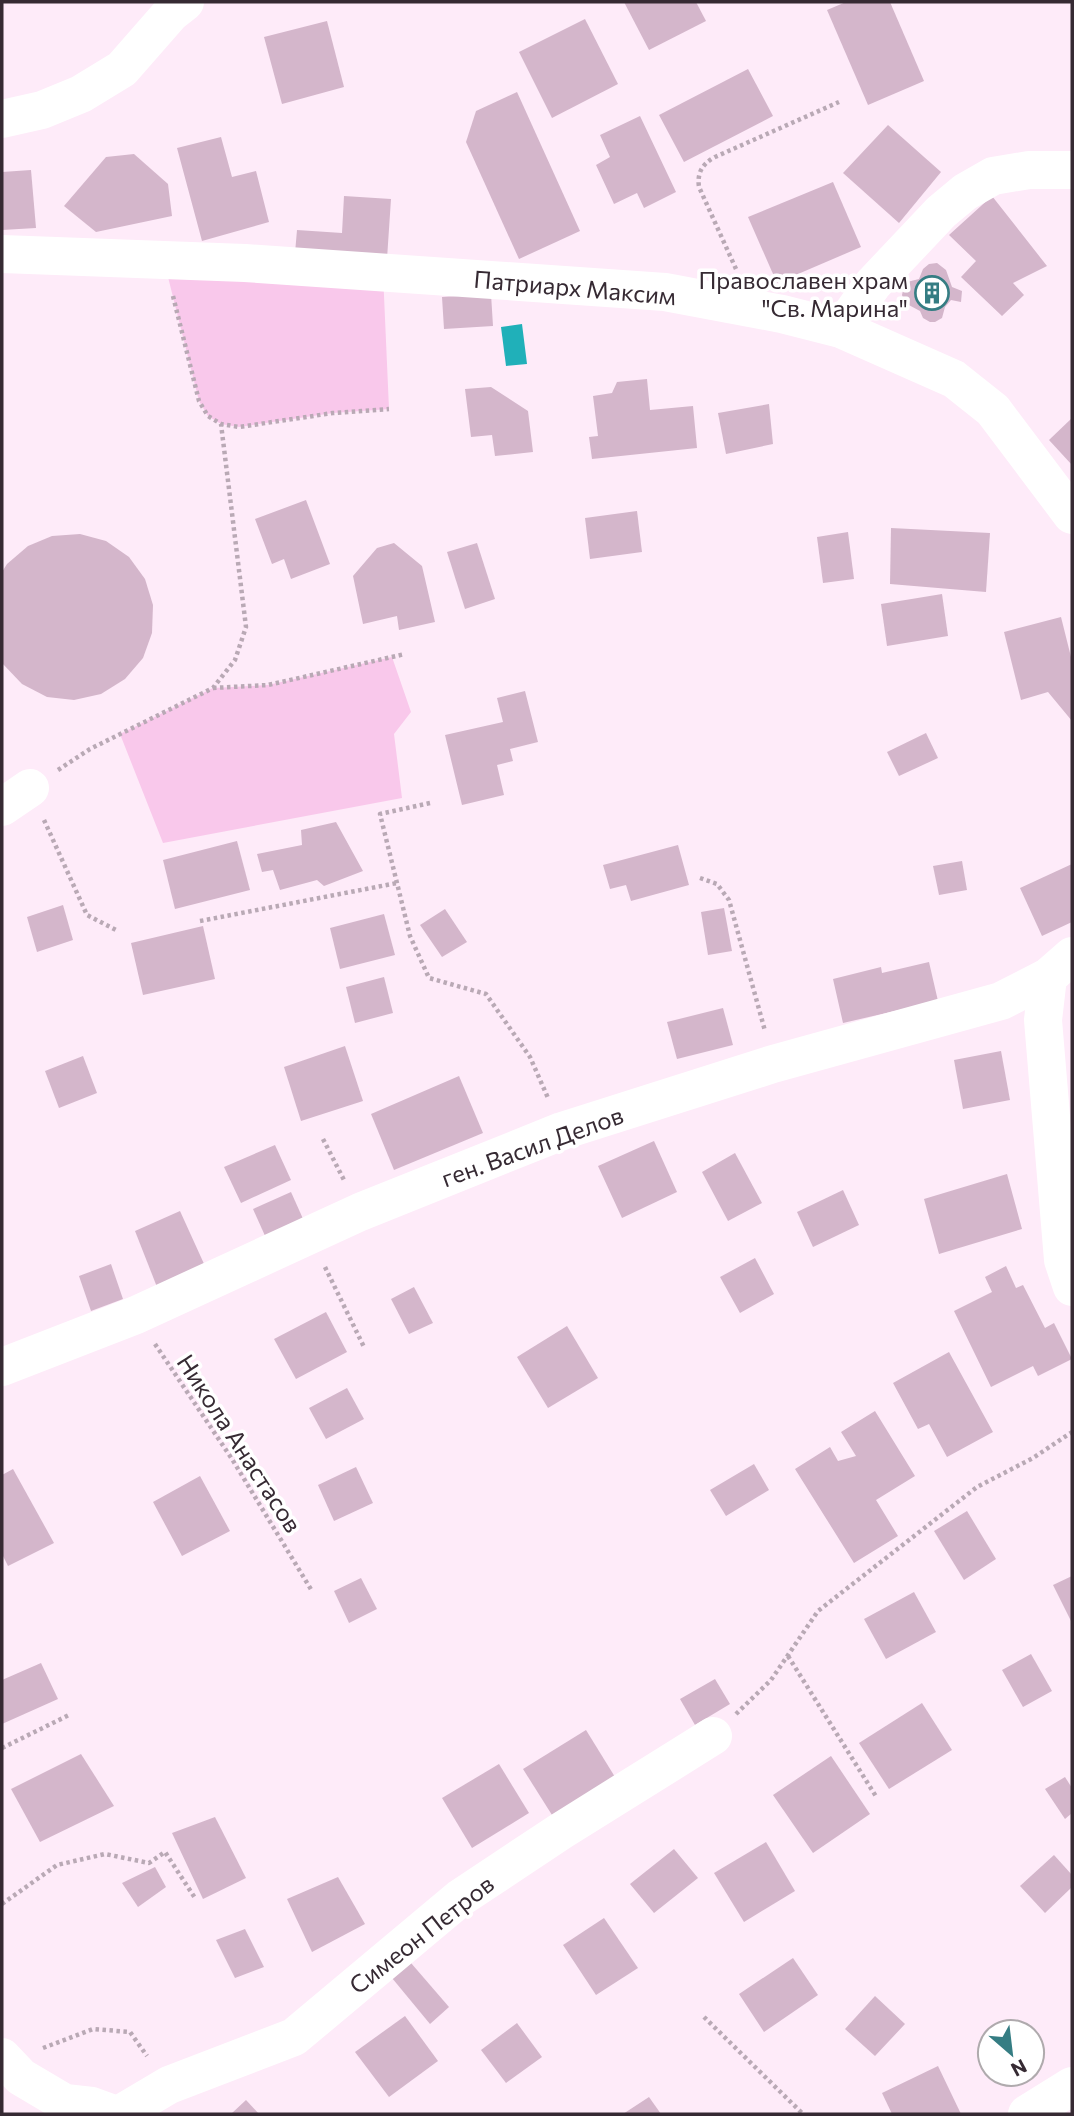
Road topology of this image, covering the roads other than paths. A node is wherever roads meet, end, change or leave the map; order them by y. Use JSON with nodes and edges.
{"nodes":[{"id":1,"x":185,"y":2,"type":"edge"},
{"id":2,"x":2,"y":118,"type":"edge"},
{"id":3,"x":1072,"y":170,"type":"edge"},
{"id":4,"x":2,"y":254,"type":"edge"},
{"id":5,"x":841,"y":329,"type":"junction"},
{"id":6,"x":1072,"y":514,"type":"edge"},
{"id":7,"x":1060,"y":967,"type":"edge"},
{"id":8,"x":1072,"y":1287,"type":"edge"},
{"id":9,"x":2,"y":1367,"type":"edge"},
{"id":10,"x":713,"y":1736,"type":"road end"},
{"id":11,"x":4,"y":2060,"type":"edge"},
{"id":12,"x":1072,"y":2087,"type":"edge"},
{"id":13,"x":114,"y":2114,"type":"edge"},
{"id":14,"x":120,"y":2114,"type":"edge"},
{"id":15,"x":1027,"y":2114,"type":"edge"}],
"edges":[{"from":1,"to":2,"type":"street"},
{"from":3,"to":5,"type":"street"},
{"from":4,"to":5,"type":"street","name":"Патриарх Максим"},
{"from":5,"to":6,"type":"street","name":"Патриарх Максим"},
{"from":7,"to":8,"type":"street"},
{"from":7,"to":9,"type":"street","name":"ген. Васил Делов"},
{"from":10,"to":14,"type":"street","name":"Симеон Петров"},
{"from":11,"to":13,"type":"street"},
{"from":12,"to":15,"type":"street"}]}
